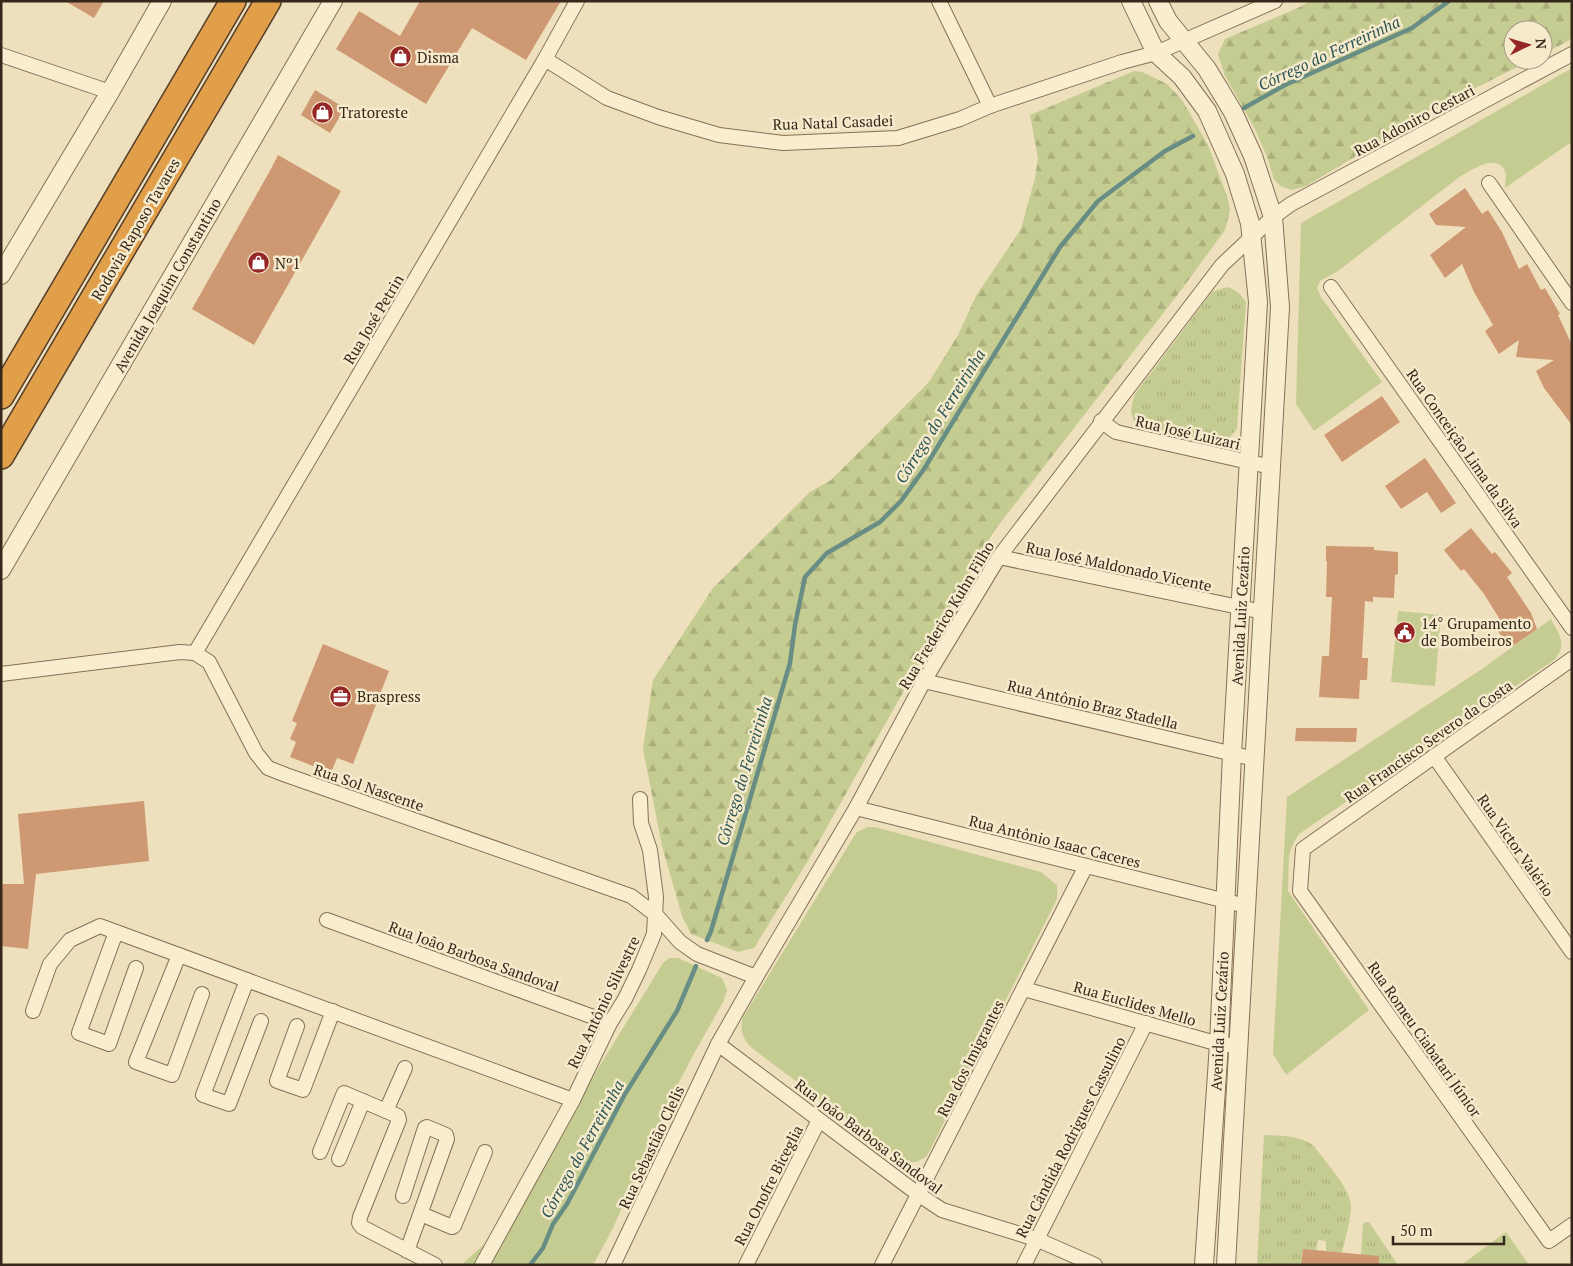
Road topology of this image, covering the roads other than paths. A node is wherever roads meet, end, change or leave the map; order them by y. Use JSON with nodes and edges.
{"nodes":[{"id":1,"x":162,"y":1,"type":"edge"},
{"id":2,"x":233,"y":1,"type":"edge"},
{"id":3,"x":268,"y":1,"type":"edge"},
{"id":4,"x":333,"y":1,"type":"edge"},
{"id":5,"x":577,"y":1,"type":"edge"},
{"id":6,"x":939,"y":1,"type":"edge"},
{"id":7,"x":1130,"y":1,"type":"edge"},
{"id":8,"x":1158,"y":1,"type":"edge"},
{"id":9,"x":1275,"y":1,"type":"edge"},
{"id":10,"x":1183,"y":40,"type":"junction"},
{"id":11,"x":1156,"y":53,"type":"junction"},
{"id":12,"x":1,"y":54,"type":"edge"},
{"id":13,"x":1572,"y":54,"type":"edge"},
{"id":14,"x":545,"y":59,"type":"junction"},
{"id":15,"x":110,"y":92,"type":"junction"},
{"id":16,"x":990,"y":106,"type":"junction"},
{"id":17,"x":1489,"y":183,"type":"dead end"},
{"id":18,"x":1273,"y":217,"type":"junction"},
{"id":19,"x":1252,"y":237,"type":"junction"},
{"id":20,"x":1,"y":275,"type":"edge"},
{"id":21,"x":1331,"y":287,"type":"dead end"},
{"id":22,"x":1572,"y":303,"type":"edge"},
{"id":23,"x":1,"y":396,"type":"edge"},
{"id":24,"x":1101,"y":422,"type":"junction"},
{"id":25,"x":1,"y":456,"type":"edge"},
{"id":26,"x":1250,"y":462,"type":"junction"},
{"id":27,"x":1271,"y":467,"type":"junction"},
{"id":28,"x":998,"y":557,"type":"junction"},
{"id":29,"x":1,"y":570,"type":"edge"},
{"id":30,"x":1240,"y":608,"type":"junction"},
{"id":31,"x":1263,"y":612,"type":"junction"},
{"id":32,"x":1572,"y":628,"type":"edge"},
{"id":33,"x":195,"y":653,"type":"junction"},
{"id":34,"x":1572,"y":660,"type":"edge"},
{"id":35,"x":1,"y":674,"type":"edge"},
{"id":36,"x":924,"y":681,"type":"junction"},
{"id":37,"x":1236,"y":685,"type":"junction"},
{"id":38,"x":1259,"y":688,"type":"junction"},
{"id":39,"x":1232,"y":754,"type":"junction"},
{"id":40,"x":1434,"y":756,"type":"junction"},
{"id":41,"x":1255,"y":759,"type":"junction"},
{"id":42,"x":640,"y":799,"type":"dead end"},
{"id":43,"x":856,"y":808,"type":"junction"},
{"id":44,"x":1303,"y":848,"type":"joint"},
{"id":45,"x":1086,"y":866,"type":"junction"},
{"id":46,"x":1226,"y":901,"type":"junction"},
{"id":47,"x":1246,"y":906,"type":"junction"},
{"id":48,"x":656,"y":915,"type":"junction"},
{"id":49,"x":327,"y":920,"type":"dead end"},
{"id":50,"x":116,"y":932,"type":"junction"},
{"id":51,"x":1572,"y":952,"type":"edge"},
{"id":52,"x":179,"y":955,"type":"junction"},
{"id":53,"x":136,"y":968,"type":"dead end"},
{"id":54,"x":756,"y":977,"type":"junction"},
{"id":55,"x":247,"y":980,"type":"junction"},
{"id":56,"x":1024,"y":989,"type":"junction"},
{"id":57,"x":202,"y":994,"type":"dead end"},
{"id":58,"x":33,"y":1011,"type":"dead end"},
{"id":59,"x":333,"y":1011,"type":"junction"},
{"id":60,"x":261,"y":1021,"type":"dead end"},
{"id":61,"x":610,"y":1022,"type":"junction"},
{"id":62,"x":1146,"y":1023,"type":"junction"},
{"id":63,"x":297,"y":1026,"type":"dead end"},
{"id":64,"x":718,"y":1044,"type":"junction"},
{"id":65,"x":1219,"y":1044,"type":"junction"},
{"id":66,"x":1238,"y":1046,"type":"junction"},
{"id":67,"x":405,"y":1068,"type":"dead end"},
{"id":68,"x":573,"y":1100,"type":"junction"},
{"id":69,"x":363,"y":1101,"type":"junction"},
{"id":70,"x":386,"y":1111,"type":"junction"},
{"id":71,"x":819,"y":1120,"type":"junction"},
{"id":72,"x":320,"y":1152,"type":"dead end"},
{"id":73,"x":485,"y":1152,"type":"dead end"},
{"id":74,"x":339,"y":1159,"type":"dead end"},
{"id":75,"x":918,"y":1194,"type":"junction"},
{"id":76,"x":403,"y":1196,"type":"dead end"},
{"id":77,"x":421,"y":1214,"type":"junction"},
{"id":78,"x":1572,"y":1226,"type":"edge"},
{"id":79,"x":1036,"y":1239,"type":"junction"},
{"id":80,"x":407,"y":1251,"type":"junction"},
{"id":81,"x":435,"y":1265,"type":"edge"},
{"id":82,"x":482,"y":1265,"type":"edge"},
{"id":83,"x":613,"y":1265,"type":"edge"},
{"id":84,"x":746,"y":1265,"type":"edge"},
{"id":85,"x":882,"y":1265,"type":"edge"},
{"id":86,"x":1024,"y":1265,"type":"edge"},
{"id":87,"x":1095,"y":1265,"type":"edge"},
{"id":88,"x":1204,"y":1265,"type":"edge"},
{"id":89,"x":1226,"y":1265,"type":"edge"}],
"edges":[{"from":1,"to":15,"type":"street"},
{"from":2,"to":23,"type":"highway","name":"Rodovia Raposo Tavares"},
{"from":3,"to":25,"type":"highway","name":"Rodovia Raposo Tavares"},
{"from":4,"to":29,"type":"street","name":"Avenida Joaquim Constantino"},
{"from":5,"to":14,"type":"street","name":"Rua José Petrin"},
{"from":6,"to":16,"type":"street"},
{"from":7,"to":11,"type":"street","name":"Avenida Luiz Cezário"},
{"from":8,"to":10,"type":"street","name":"Avenida Luiz Cezário"},
{"from":9,"to":10,"type":"street","name":"Rua Natal Casadei"},
{"from":10,"to":11,"type":"street","name":"Rua Natal Casadei"},
{"from":10,"to":18,"type":"street","name":"Avenida Luiz Cezário"},
{"from":11,"to":16,"type":"street","name":"Rua Natal Casadei"},
{"from":11,"to":19,"type":"street","name":"Avenida Luiz Cezário"},
{"from":12,"to":15,"type":"street"},
{"from":13,"to":18,"type":"street","name":"Rua Adoniro Cestari"},
{"from":14,"to":16,"type":"street","name":"Rua Natal Casadei"},
{"from":14,"to":33,"type":"street","name":"Rua José Petrin"},
{"from":15,"to":20,"type":"street"},
{"from":17,"to":22,"type":"street"},
{"from":18,"to":19,"type":"street","name":"Rua Adoniro Cestari"},
{"from":18,"to":27,"type":"street","name":"Avenida Luiz Cezário"},
{"from":19,"to":24,"type":"street","name":"Rua Frederico Kuhn Filho"},
{"from":19,"to":26,"type":"street","name":"Avenida Luiz Cezário"},
{"from":21,"to":32,"type":"street","name":"Rua Conceição Lima da Silva"},
{"from":24,"to":26,"type":"street","name":"Rua José Luizari"},
{"from":24,"to":28,"type":"street","name":"Rua Frederico Kuhn Filho"},
{"from":26,"to":27,"type":"street","name":"Rua José Luizari"},
{"from":26,"to":30,"type":"street","name":"Avenida Luiz Cezário"},
{"from":27,"to":31,"type":"street","name":"Avenida Luiz Cezário"},
{"from":28,"to":30,"type":"street","name":"Rua José Maldonado Vicente"},
{"from":28,"to":36,"type":"street","name":"Rua Frederico Kuhn Filho"},
{"from":30,"to":31,"type":"street","name":"Rua José Maldonado Vicente"},
{"from":30,"to":37,"type":"street","name":"Avenida Luiz Cezário"},
{"from":31,"to":38,"type":"street","name":"Avenida Luiz Cezário"},
{"from":33,"to":35,"type":"street"},
{"from":33,"to":48,"type":"street","name":"Rua Sol Nascente"},
{"from":34,"to":40,"type":"street","name":"Rua Francisco Severo da Costa"},
{"from":36,"to":39,"type":"street","name":"Rua Antônio Braz Stadella"},
{"from":36,"to":43,"type":"street","name":"Rua Frederico Kuhn Filho"},
{"from":37,"to":38,"type":"street"},
{"from":37,"to":39,"type":"street","name":"Avenida Luiz Cezário"},
{"from":38,"to":41,"type":"street","name":"Avenida Luiz Cezário"},
{"from":39,"to":41,"type":"street","name":"Rua Antônio Braz Stadella"},
{"from":39,"to":46,"type":"street","name":"Avenida Luiz Cezário"},
{"from":40,"to":44,"type":"street","name":"Rua Francisco Severo da Costa"},
{"from":40,"to":51,"type":"street","name":"Rua Victor Valério"},
{"from":41,"to":47,"type":"street","name":"Avenida Luiz Cezário"},
{"from":42,"to":48,"type":"street","name":"Rua Antônio Silvestre"},
{"from":43,"to":45,"type":"street","name":"Rua Antônio Isaac Caceres"},
{"from":43,"to":54,"type":"street","name":"Rua Frederico Kuhn Filho"},
{"from":44,"to":78,"type":"street","name":"Rua Romeu Ciabatari Júnior"},
{"from":45,"to":46,"type":"street","name":"Rua Antônio Isaac Caceres"},
{"from":45,"to":56,"type":"street","name":"Rua dos Imigrantes"},
{"from":46,"to":47,"type":"street","name":"Rua Antônio Isaac Caceres"},
{"from":46,"to":65,"type":"street","name":"Avenida Luiz Cezário"},
{"from":47,"to":66,"type":"street","name":"Avenida Luiz Cezário"},
{"from":48,"to":54,"type":"street","name":"Rua Sol Nascente"},
{"from":48,"to":61,"type":"street","name":"Rua Antônio Silvestre"},
{"from":49,"to":61,"type":"street","name":"Rua João Barbosa Sandoval"},
{"from":50,"to":52,"type":"street"},
{"from":50,"to":53,"type":"street"},
{"from":50,"to":58,"type":"street"},
{"from":52,"to":55,"type":"street"},
{"from":52,"to":57,"type":"street"},
{"from":54,"to":64,"type":"street","name":"Rua Frederico Kuhn Filho"},
{"from":55,"to":59,"type":"street"},
{"from":55,"to":60,"type":"street"},
{"from":56,"to":62,"type":"street","name":"Rua Euclides Mello"},
{"from":56,"to":75,"type":"street","name":"Rua dos Imigrantes"},
{"from":59,"to":63,"type":"street"},
{"from":59,"to":68,"type":"street"},
{"from":61,"to":68,"type":"street","name":"Rua Antônio Silvestre"},
{"from":62,"to":65,"type":"street","name":"Rua Euclides Mello"},
{"from":62,"to":79,"type":"street","name":"Rua Cândida Rodrigues Cassulino"},
{"from":64,"to":71,"type":"street","name":"Rua João Barbosa Sandoval"},
{"from":64,"to":83,"type":"street","name":"Rua Sebastião Clelis"},
{"from":65,"to":66,"type":"street","name":"Rua Euclides Mello"},
{"from":65,"to":88,"type":"street","name":"Avenida Luiz Cezário"},
{"from":66,"to":89,"type":"street","name":"Avenida Luiz Cezário"},
{"from":67,"to":70,"type":"street"},
{"from":68,"to":82,"type":"street","name":"Rua Antônio Silvestre"},
{"from":69,"to":70,"type":"street"},
{"from":69,"to":72,"type":"street"},
{"from":69,"to":74,"type":"street"},
{"from":70,"to":80,"type":"street"},
{"from":71,"to":75,"type":"street","name":"Rua João Barbosa Sandoval"},
{"from":71,"to":84,"type":"street","name":"Rua Onofre Biceglia"},
{"from":73,"to":77,"type":"street"},
{"from":75,"to":79,"type":"street","name":"Rua João Barbosa Sandoval"},
{"from":75,"to":85,"type":"street","name":"Rua dos Imigrantes"},
{"from":76,"to":77,"type":"street"},
{"from":77,"to":80,"type":"street"},
{"from":79,"to":86,"type":"street","name":"Rua Cândida Rodrigues Cassulino"},
{"from":79,"to":87,"type":"street","name":"Rua João Barbosa Sandoval"},
{"from":80,"to":81,"type":"street"}]}
